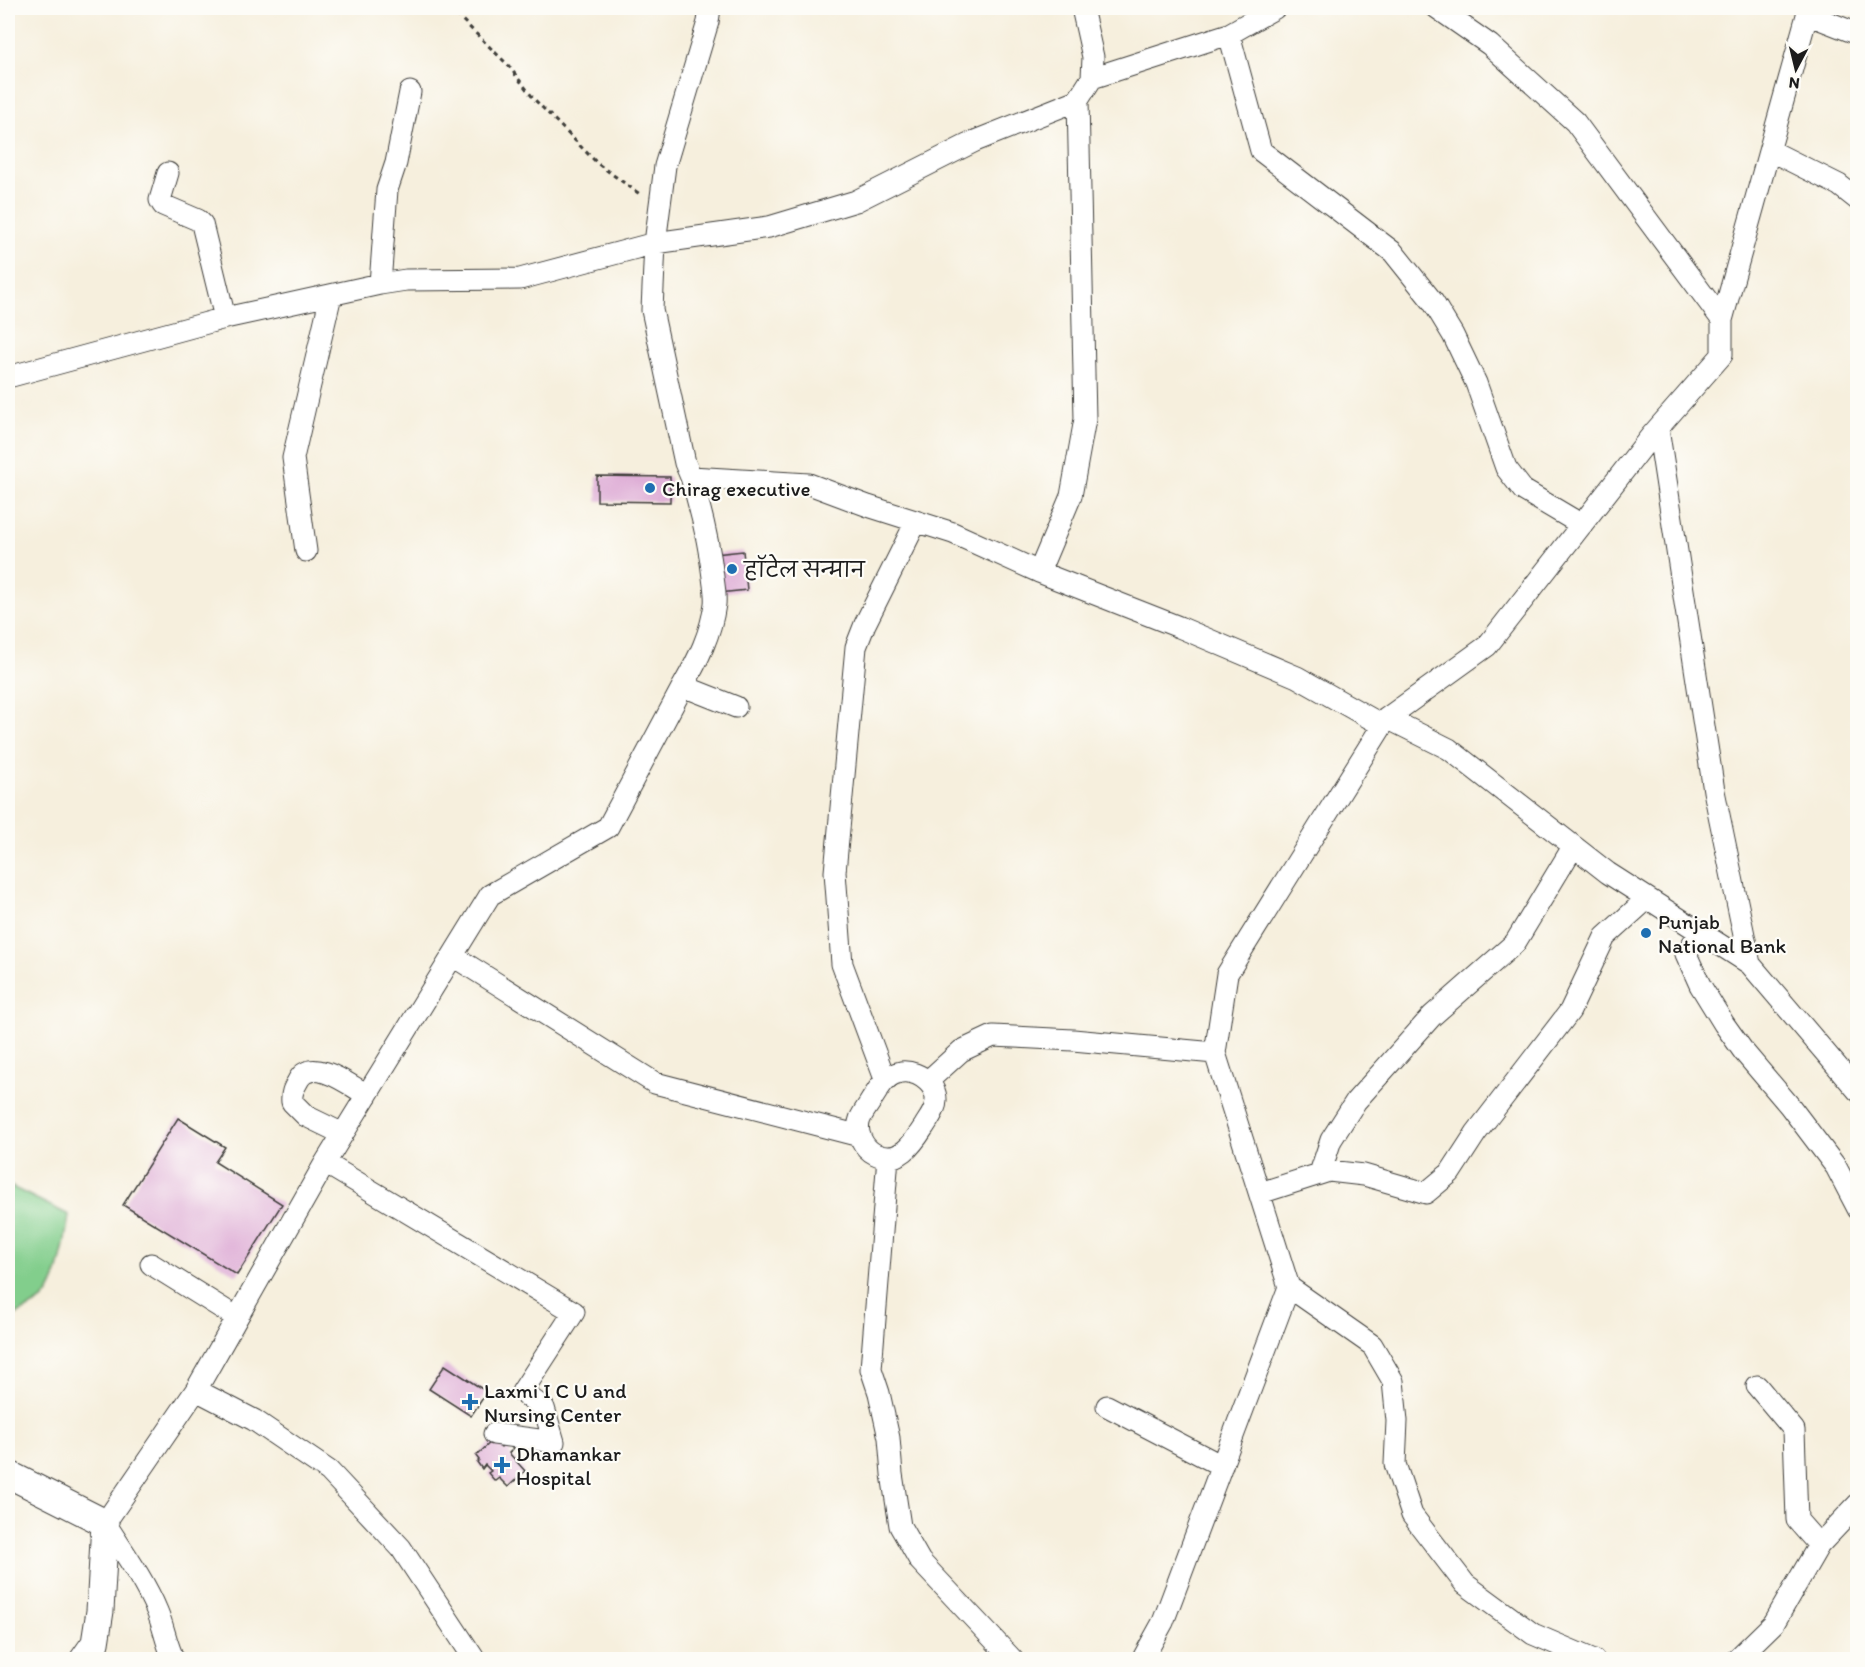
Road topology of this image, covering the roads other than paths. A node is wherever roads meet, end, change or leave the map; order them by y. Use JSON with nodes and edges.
{"nodes":[{"id":1,"x":710,"y":8,"type":"edge"},
{"id":2,"x":1082,"y":8,"type":"edge"},
{"id":3,"x":1275,"y":8,"type":"edge"},
{"id":4,"x":1437,"y":8,"type":"edge"},
{"id":5,"x":1808,"y":11,"type":"edge"},
{"id":6,"x":1246,"y":15,"type":"edge"},
{"id":7,"x":1229,"y":34,"type":"junction"},
{"id":8,"x":1857,"y":34,"type":"edge"},
{"id":9,"x":1092,"y":78,"type":"junction"},
{"id":10,"x":410,"y":92,"type":"dead end"},
{"id":11,"x":1078,"y":100,"type":"junction"},
{"id":12,"x":1771,"y":151,"type":"junction"},
{"id":13,"x":168,"y":173,"type":"dead end"},
{"id":14,"x":1857,"y":200,"type":"edge"},
{"id":15,"x":655,"y":243,"type":"junction"},
{"id":16,"x":380,"y":284,"type":"junction"},
{"id":17,"x":331,"y":295,"type":"junction"},
{"id":18,"x":225,"y":318,"type":"junction"},
{"id":19,"x":1722,"y":320,"type":"junction"},
{"id":20,"x":8,"y":377,"type":"edge"},
{"id":21,"x":1658,"y":428,"type":"junction"},
{"id":22,"x":691,"y":477,"type":"junction"},
{"id":23,"x":916,"y":522,"type":"junction"},
{"id":24,"x":1582,"y":525,"type":"junction"},
{"id":25,"x":306,"y":550,"type":"dead end"},
{"id":26,"x":1039,"y":572,"type":"junction"},
{"id":27,"x":683,"y":686,"type":"junction"},
{"id":28,"x":736,"y":707,"type":"dead end"},
{"id":29,"x":1384,"y":721,"type":"junction"},
{"id":30,"x":1573,"y":847,"type":"junction"},
{"id":31,"x":1647,"y":899,"type":"junction"},
{"id":32,"x":1700,"y":932,"type":"junction"},
{"id":33,"x":453,"y":956,"type":"junction"},
{"id":34,"x":1750,"y":963,"type":"junction"},
{"id":35,"x":1215,"y":1053,"type":"junction"},
{"id":36,"x":885,"y":1079,"type":"junction"},
{"id":37,"x":1854,"y":1080,"type":"edge"},
{"id":38,"x":928,"y":1081,"type":"junction"},
{"id":39,"x":367,"y":1095,"type":"junction"},
{"id":40,"x":343,"y":1134,"type":"junction"},
{"id":41,"x":860,"y":1136,"type":"junction"},
{"id":42,"x":888,"y":1157,"type":"junction"},
{"id":43,"x":325,"y":1162,"type":"junction"},
{"id":44,"x":1320,"y":1173,"type":"junction"},
{"id":45,"x":1260,"y":1193,"type":"junction"},
{"id":46,"x":1857,"y":1209,"type":"edge"},
{"id":47,"x":152,"y":1264,"type":"dead end"},
{"id":48,"x":1289,"y":1287,"type":"junction"},
{"id":49,"x":236,"y":1317,"type":"junction"},
{"id":50,"x":1757,"y":1386,"type":"dead end"},
{"id":51,"x":196,"y":1390,"type":"junction"},
{"id":52,"x":1107,"y":1406,"type":"dead end"},
{"id":53,"x":494,"y":1434,"type":"dead end"},
{"id":54,"x":1222,"y":1466,"type":"junction"},
{"id":55,"x":8,"y":1474,"type":"edge"},
{"id":56,"x":1857,"y":1504,"type":"edge"},
{"id":57,"x":105,"y":1523,"type":"junction"},
{"id":58,"x":1819,"y":1545,"type":"junction"},
{"id":59,"x":83,"y":1659,"type":"edge"},
{"id":60,"x":174,"y":1659,"type":"edge"},
{"id":61,"x":475,"y":1659,"type":"edge"},
{"id":62,"x":1013,"y":1659,"type":"edge"},
{"id":63,"x":1142,"y":1659,"type":"edge"},
{"id":64,"x":1594,"y":1659,"type":"edge"},
{"id":65,"x":1736,"y":1659,"type":"edge"}],
"edges":[{"from":1,"to":15,"type":"street"},
{"from":2,"to":9,"type":"street"},
{"from":3,"to":6,"type":"street"},
{"from":4,"to":19,"type":"street"},
{"from":5,"to":8,"type":"street"},
{"from":5,"to":12,"type":"street"},
{"from":6,"to":7,"type":"street"},
{"from":7,"to":9,"type":"street"},
{"from":7,"to":24,"type":"street"},
{"from":9,"to":11,"type":"street"},
{"from":10,"to":16,"type":"street"},
{"from":11,"to":15,"type":"street"},
{"from":11,"to":26,"type":"street"},
{"from":12,"to":14,"type":"street"},
{"from":12,"to":19,"type":"street"},
{"from":13,"to":18,"type":"street"},
{"from":15,"to":16,"type":"street"},
{"from":15,"to":22,"type":"street"},
{"from":16,"to":17,"type":"street"},
{"from":17,"to":18,"type":"street"},
{"from":17,"to":25,"type":"street"},
{"from":18,"to":20,"type":"street"},
{"from":19,"to":21,"type":"street"},
{"from":21,"to":24,"type":"street"},
{"from":21,"to":34,"type":"street"},
{"from":22,"to":23,"type":"street"},
{"from":22,"to":27,"type":"street"},
{"from":23,"to":26,"type":"street"},
{"from":23,"to":36,"type":"street"},
{"from":24,"to":29,"type":"street"},
{"from":26,"to":29,"type":"street"},
{"from":27,"to":28,"type":"street"},
{"from":27,"to":33,"type":"street"},
{"from":29,"to":30,"type":"street"},
{"from":29,"to":35,"type":"street"},
{"from":30,"to":31,"type":"street"},
{"from":30,"to":44,"type":"street"},
{"from":31,"to":32,"type":"street"},
{"from":31,"to":44,"type":"street"},
{"from":32,"to":34,"type":"street"},
{"from":32,"to":46,"type":"street"},
{"from":33,"to":39,"type":"street"},
{"from":33,"to":41,"type":"street"},
{"from":34,"to":37,"type":"street"},
{"from":35,"to":38,"type":"street"},
{"from":35,"to":45,"type":"street"},
{"from":36,"to":38,"type":"street"},
{"from":36,"to":41,"type":"street"},
{"from":38,"to":42,"type":"street"},
{"from":39,"to":40,"type":"street"},
{"from":39,"to":40,"type":"street"},
{"from":40,"to":43,"type":"street"},
{"from":41,"to":42,"type":"street"},
{"from":42,"to":62,"type":"street"},
{"from":43,"to":49,"type":"street"},
{"from":43,"to":53,"type":"street"},
{"from":44,"to":45,"type":"street"},
{"from":45,"to":48,"type":"street"},
{"from":47,"to":49,"type":"street"},
{"from":48,"to":54,"type":"street"},
{"from":48,"to":64,"type":"street"},
{"from":49,"to":51,"type":"street"},
{"from":50,"to":58,"type":"street"},
{"from":51,"to":57,"type":"street"},
{"from":51,"to":61,"type":"street"},
{"from":52,"to":54,"type":"street"},
{"from":54,"to":63,"type":"street"},
{"from":55,"to":57,"type":"main road"},
{"from":56,"to":58,"type":"street"},
{"from":57,"to":59,"type":"main road"},
{"from":57,"to":60,"type":"street"},
{"from":58,"to":65,"type":"street"}]}
